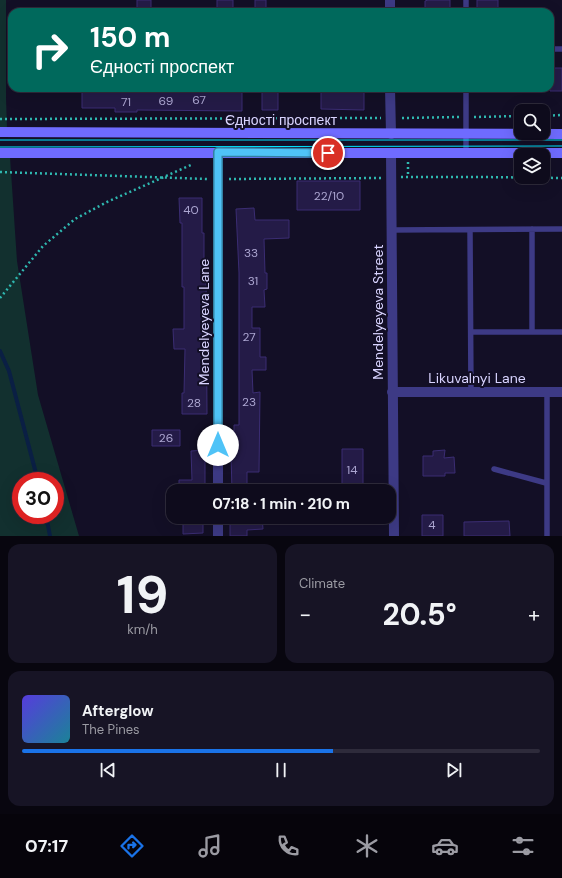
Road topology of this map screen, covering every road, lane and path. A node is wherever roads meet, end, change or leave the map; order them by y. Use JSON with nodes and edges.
{"nodes":[{"id":1,"x":390,"y":92,"type":"edge"},
{"id":2,"x":466,"y":92,"type":"edge"},
{"id":3,"x":562,"y":115,"type":"edge"},
{"id":4,"x":550,"y":116,"type":"edge"},
{"id":5,"x":382,"y":118,"type":"dead end"},
{"id":6,"x":0,"y":119,"type":"edge"},
{"id":7,"x":0,"y":132,"type":"edge"},
{"id":8,"x":391,"y":134,"type":"junction"},
{"id":9,"x":466,"y":134,"type":"junction"},
{"id":10,"x":562,"y":134,"type":"edge"},
{"id":11,"x":0,"y":152,"type":"edge"},
{"id":12,"x":218,"y":152,"type":"junction"},
{"id":13,"x":391,"y":153,"type":"junction"},
{"id":14,"x":466,"y":153,"type":"junction"},
{"id":15,"x":562,"y":153,"type":"edge"},
{"id":16,"x":197,"y":162,"type":"dead end"},
{"id":17,"x":0,"y":172,"type":"edge"},
{"id":18,"x":408,"y":177,"type":"dead end"},
{"id":19,"x":382,"y":178,"type":"dead end"},
{"id":20,"x":562,"y":178,"type":"edge"},
{"id":21,"x":218,"y":179,"type":"junction"},
{"id":22,"x":391,"y":230,"type":"junction"},
{"id":23,"x":470,"y":230,"type":"junction"},
{"id":24,"x":532,"y":230,"type":"junction"},
{"id":25,"x":562,"y":230,"type":"edge"},
{"id":26,"x":0,"y":298,"type":"edge"},
{"id":27,"x":471,"y":332,"type":"junction"},
{"id":28,"x":532,"y":332,"type":"junction"},
{"id":29,"x":562,"y":332,"type":"edge"},
{"id":30,"x":392,"y":392,"type":"junction"},
{"id":31,"x":471,"y":392,"type":"junction"},
{"id":32,"x":547,"y":392,"type":"junction"},
{"id":33,"x":562,"y":392,"type":"edge"},
{"id":34,"x":494,"y":469,"type":"dead end"},
{"id":35,"x":546,"y":483,"type":"junction"},
{"id":36,"x":218,"y":484,"type":"edge"},
{"id":37,"x":218,"y":524,"type":"edge"},
{"id":38,"x":218,"y":536,"type":"edge"},
{"id":39,"x":394,"y":536,"type":"edge"},
{"id":40,"x":546,"y":536,"type":"edge"}],
"edges":[{"from":1,"to":8,"type":"street","name":"Mendelyeyeva Street"},
{"from":2,"to":9,"type":"lane"},
{"from":3,"to":4,"type":"path"},
{"from":5,"to":6,"type":"path"},
{"from":7,"to":8,"type":"main road","name":"Єдності проспект"},
{"from":8,"to":9,"type":"main road","name":"Єдності проспект"},
{"from":8,"to":13,"type":"main road","name":"Mendelyeyeva Street"},
{"from":9,"to":10,"type":"main road","name":"Єдності проспект"},
{"from":9,"to":14,"type":"lane"},
{"from":11,"to":12,"type":"main road"},
{"from":12,"to":13,"type":"main road"},
{"from":12,"to":21,"type":"street","name":"Mendelyeyeva Lane"},
{"from":13,"to":14,"type":"main road"},
{"from":13,"to":22,"type":"street","name":"Mendelyeyeva Street"},
{"from":14,"to":15,"type":"main road"},
{"from":16,"to":26,"type":"path"},
{"from":17,"to":21,"type":"path"},
{"from":18,"to":20,"type":"path"},
{"from":19,"to":21,"type":"path"},
{"from":21,"to":36,"type":"street","name":"Mendelyeyeva Lane"},
{"from":22,"to":23,"type":"lane"},
{"from":22,"to":30,"type":"street","name":"Mendelyeyeva Street"},
{"from":23,"to":24,"type":"lane"},
{"from":23,"to":27,"type":"lane"},
{"from":24,"to":25,"type":"lane"},
{"from":24,"to":28,"type":"lane"},
{"from":27,"to":28,"type":"lane"},
{"from":27,"to":31,"type":"lane"},
{"from":28,"to":29,"type":"lane"},
{"from":30,"to":31,"type":"street","name":"Likuvalnyi Lane"},
{"from":30,"to":39,"type":"street","name":"Mendelyeyeva Street"},
{"from":31,"to":32,"type":"street","name":"Likuvalnyi Lane"},
{"from":32,"to":33,"type":"street","name":"Likuvalnyi Lane"},
{"from":32,"to":35,"type":"lane"},
{"from":34,"to":35,"type":"lane"},
{"from":35,"to":40,"type":"lane"},
{"from":37,"to":38,"type":"street"}]}
